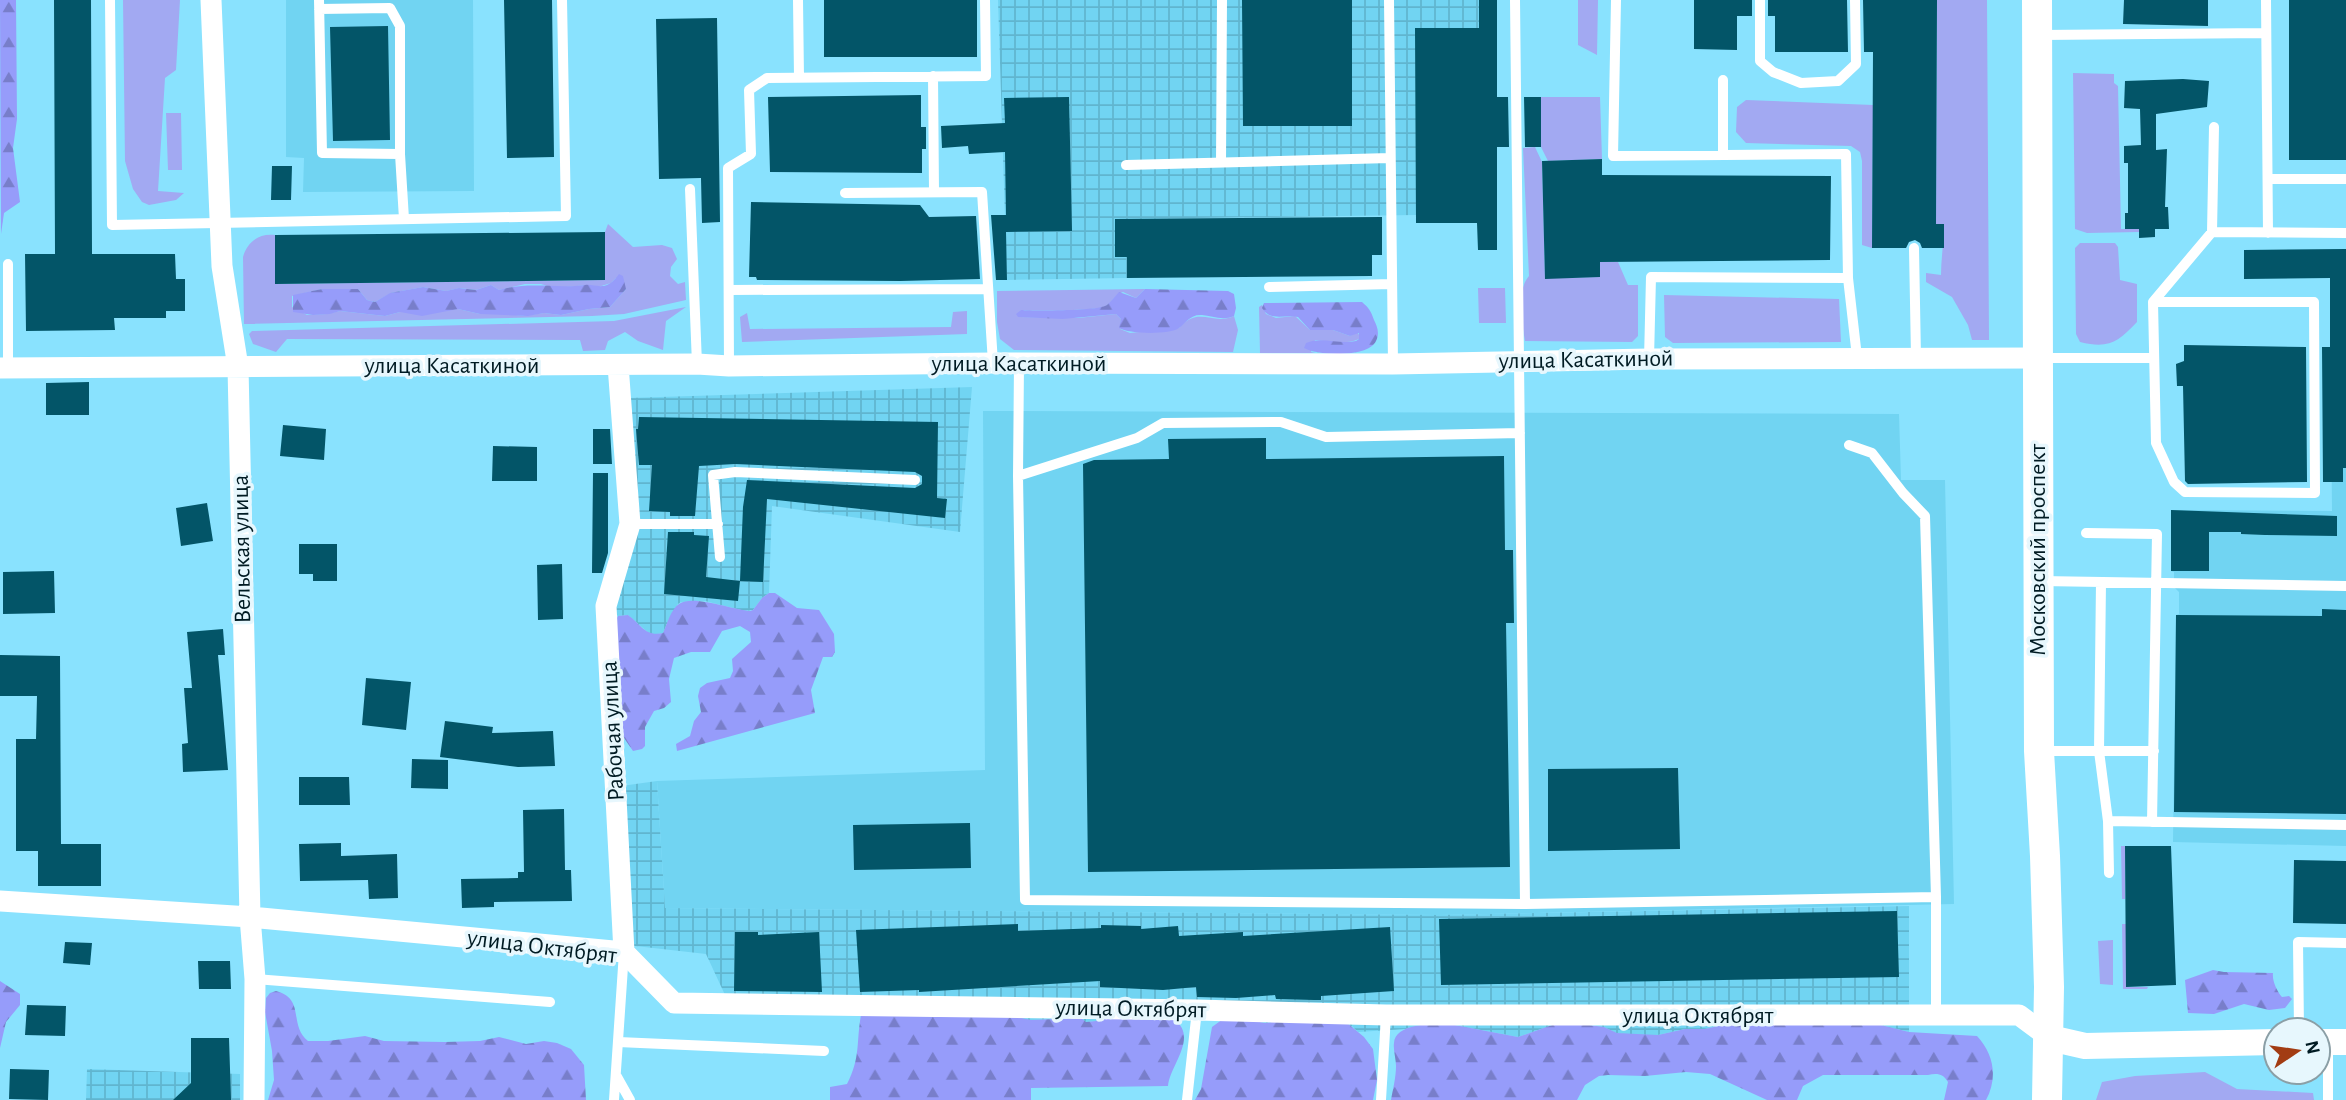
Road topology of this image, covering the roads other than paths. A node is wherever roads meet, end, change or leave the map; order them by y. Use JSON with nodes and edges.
{"nodes":[{"id":1,"x":110,"y":0,"type":"edge"},
{"id":2,"x":211,"y":0,"type":"edge"},
{"id":3,"x":562,"y":0,"type":"edge"},
{"id":4,"x":798,"y":0,"type":"edge"},
{"id":5,"x":985,"y":0,"type":"edge"},
{"id":6,"x":1222,"y":0,"type":"edge"},
{"id":7,"x":1389,"y":0,"type":"edge"},
{"id":8,"x":1515,"y":0,"type":"edge"},
{"id":9,"x":1616,"y":0,"type":"edge"},
{"id":10,"x":1760,"y":0,"type":"edge"},
{"id":11,"x":1855,"y":0,"type":"edge"},
{"id":12,"x":2037,"y":0,"type":"edge"},
{"id":13,"x":2266,"y":0,"type":"edge"},
{"id":14,"x":319,"y":4,"type":"edge"},
{"id":15,"x":2266,"y":33,"type":"junction"},
{"id":16,"x":2037,"y":35,"type":"junction"},
{"id":17,"x":933,"y":76,"type":"junction"},
{"id":18,"x":799,"y":77,"type":"junction"},
{"id":19,"x":1723,"y":80,"type":"dead end"},
{"id":20,"x":2214,"y":127,"type":"dead end"},
{"id":21,"x":400,"y":154,"type":"junction"},
{"id":22,"x":1723,"y":155,"type":"junction"},
{"id":23,"x":1390,"y":158,"type":"junction"},
{"id":24,"x":1221,"y":163,"type":"junction"},
{"id":25,"x":1126,"y":165,"type":"dead end"},
{"id":26,"x":2346,"y":178,"type":"edge"},
{"id":27,"x":2268,"y":179,"type":"junction"},
{"id":28,"x":690,"y":189,"type":"dead end"},
{"id":29,"x":845,"y":192,"type":"dead end"},
{"id":30,"x":934,"y":192,"type":"junction"},
{"id":31,"x":404,"y":219,"type":"junction"},
{"id":32,"x":220,"y":222,"type":"junction"},
{"id":33,"x":2211,"y":232,"type":"junction"},
{"id":34,"x":2268,"y":233,"type":"junction"},
{"id":35,"x":2346,"y":233,"type":"edge"},
{"id":36,"x":1914,"y":248,"type":"dead end"},
{"id":37,"x":8,"y":264,"type":"dead end"},
{"id":38,"x":1848,"y":278,"type":"junction"},
{"id":39,"x":1392,"y":284,"type":"junction"},
{"id":40,"x":1269,"y":287,"type":"dead end"},
{"id":41,"x":987,"y":289,"type":"junction"},
{"id":42,"x":730,"y":290,"type":"junction"},
{"id":43,"x":2153,"y":302,"type":"junction"},
{"id":44,"x":1857,"y":357,"type":"junction"},
{"id":45,"x":1916,"y":357,"type":"junction"},
{"id":46,"x":2037,"y":358,"type":"junction"},
{"id":47,"x":2153,"y":358,"type":"junction"},
{"id":48,"x":1649,"y":359,"type":"junction"},
{"id":49,"x":993,"y":362,"type":"junction"},
{"id":50,"x":1519,"y":362,"type":"junction"},
{"id":51,"x":1019,"y":363,"type":"junction"},
{"id":52,"x":697,"y":364,"type":"junction"},
{"id":53,"x":1393,"y":364,"type":"junction"},
{"id":54,"x":618,"y":365,"type":"junction"},
{"id":55,"x":729,"y":366,"type":"junction"},
{"id":56,"x":238,"y":367,"type":"junction"},
{"id":57,"x":4,"y":368,"type":"edge"},
{"id":58,"x":1520,"y":433,"type":"junction"},
{"id":59,"x":1849,"y":446,"type":"dead end"},
{"id":60,"x":1018,"y":476,"type":"junction"},
{"id":61,"x":915,"y":480,"type":"dead end"},
{"id":62,"x":630,"y":524,"type":"junction"},
{"id":63,"x":718,"y":524,"type":"junction"},
{"id":64,"x":2086,"y":533,"type":"dead end"},
{"id":65,"x":720,"y":557,"type":"dead end"},
{"id":66,"x":2038,"y":581,"type":"junction"},
{"id":67,"x":2101,"y":582,"type":"junction"},
{"id":68,"x":2156,"y":583,"type":"junction"},
{"id":69,"x":2346,"y":586,"type":"edge"},
{"id":70,"x":2039,"y":751,"type":"junction"},
{"id":71,"x":2099,"y":751,"type":"junction"},
{"id":72,"x":2154,"y":751,"type":"junction"},
{"id":73,"x":2108,"y":821,"type":"junction"},
{"id":74,"x":2152,"y":822,"type":"junction"},
{"id":75,"x":2346,"y":825,"type":"edge"},
{"id":76,"x":2109,"y":873,"type":"dead end"},
{"id":77,"x":1936,"y":897,"type":"junction"},
{"id":78,"x":0,"y":901,"type":"edge"},
{"id":79,"x":1525,"y":904,"type":"junction"},
{"id":80,"x":250,"y":917,"type":"junction"},
{"id":81,"x":2346,"y":943,"type":"edge"},
{"id":82,"x":624,"y":952,"type":"junction"},
{"id":83,"x":255,"y":979,"type":"junction"},
{"id":84,"x":550,"y":1002,"type":"dead end"},
{"id":85,"x":1197,"y":1010,"type":"junction"},
{"id":86,"x":1386,"y":1015,"type":"junction"},
{"id":87,"x":1936,"y":1016,"type":"junction"},
{"id":88,"x":2298,"y":1016,"type":"edge"},
{"id":89,"x":2050,"y":1038,"type":"junction"},
{"id":90,"x":618,"y":1042,"type":"junction"},
{"id":91,"x":2262,"y":1042,"type":"edge"},
{"id":92,"x":824,"y":1051,"type":"dead end"},
{"id":93,"x":615,"y":1074,"type":"junction"},
{"id":94,"x":254,"y":1100,"type":"edge"},
{"id":95,"x":614,"y":1100,"type":"edge"},
{"id":96,"x":630,"y":1100,"type":"edge"},
{"id":97,"x":1187,"y":1100,"type":"edge"},
{"id":98,"x":1381,"y":1100,"type":"edge"},
{"id":99,"x":2047,"y":1100,"type":"edge"}],
"edges":[{"from":1,"to":32,"type":"lane"},
{"from":2,"to":32,"type":"street","name":"Вельская улица"},
{"from":3,"to":31,"type":"lane"},
{"from":4,"to":18,"type":"lane"},
{"from":5,"to":17,"type":"lane"},
{"from":6,"to":24,"type":"lane"},
{"from":7,"to":23,"type":"lane"},
{"from":8,"to":50,"type":"lane"},
{"from":9,"to":22,"type":"lane"},
{"from":10,"to":11,"type":"lane"},
{"from":12,"to":16,"type":"main road","name":"Московский проспект"},
{"from":13,"to":15,"type":"lane"},
{"from":14,"to":21,"type":"lane"},
{"from":14,"to":21,"type":"lane"},
{"from":15,"to":16,"type":"lane"},
{"from":15,"to":27,"type":"lane"},
{"from":16,"to":46,"type":"main road","name":"Московский проспект"},
{"from":17,"to":18,"type":"lane"},
{"from":17,"to":30,"type":"lane"},
{"from":18,"to":42,"type":"lane"},
{"from":19,"to":22,"type":"lane"},
{"from":20,"to":33,"type":"lane"},
{"from":21,"to":31,"type":"lane"},
{"from":22,"to":38,"type":"lane"},
{"from":23,"to":24,"type":"lane"},
{"from":23,"to":39,"type":"lane"},
{"from":24,"to":25,"type":"lane"},
{"from":26,"to":27,"type":"lane"},
{"from":27,"to":34,"type":"lane"},
{"from":28,"to":52,"type":"lane"},
{"from":29,"to":30,"type":"lane"},
{"from":30,"to":41,"type":"lane"},
{"from":31,"to":32,"type":"lane"},
{"from":32,"to":56,"type":"street","name":"Вельская улица"},
{"from":33,"to":34,"type":"lane"},
{"from":33,"to":43,"type":"lane"},
{"from":34,"to":35,"type":"lane"},
{"from":36,"to":45,"type":"lane"},
{"from":37,"to":57,"type":"lane"},
{"from":38,"to":44,"type":"lane"},
{"from":38,"to":48,"type":"lane"},
{"from":39,"to":40,"type":"lane"},
{"from":39,"to":53,"type":"lane"},
{"from":41,"to":42,"type":"lane"},
{"from":41,"to":49,"type":"lane"},
{"from":42,"to":55,"type":"lane"},
{"from":43,"to":47,"type":"lane"},
{"from":43,"to":47,"type":"lane"},
{"from":44,"to":45,"type":"street","name":"улица Касаткиной"},
{"from":44,"to":48,"type":"street","name":"улица Касаткиной"},
{"from":45,"to":46,"type":"street","name":"улица Касаткиной"},
{"from":46,"to":47,"type":"lane"},
{"from":46,"to":66,"type":"main road","name":"Московский проспект"},
{"from":48,"to":50,"type":"street","name":"улица Касаткиной"},
{"from":49,"to":51,"type":"street","name":"улица Касаткиной"},
{"from":49,"to":55,"type":"street","name":"улица Касаткиной"},
{"from":50,"to":53,"type":"street","name":"улица Касаткиной"},
{"from":50,"to":58,"type":"lane"},
{"from":51,"to":53,"type":"street","name":"улица Касаткиной"},
{"from":51,"to":60,"type":"lane"},
{"from":52,"to":54,"type":"street","name":"улица Касаткиной"},
{"from":52,"to":55,"type":"street","name":"улица Касаткиной"},
{"from":54,"to":56,"type":"street","name":"улица Касаткиной"},
{"from":54,"to":62,"type":"street","name":"Рабочая улица"},
{"from":56,"to":57,"type":"street","name":"улица Касаткиной"},
{"from":56,"to":80,"type":"street","name":"Вельская улица"},
{"from":58,"to":60,"type":"lane"},
{"from":58,"to":79,"type":"lane"},
{"from":59,"to":77,"type":"lane"},
{"from":60,"to":79,"type":"lane"},
{"from":61,"to":63,"type":"lane"},
{"from":62,"to":63,"type":"lane"},
{"from":62,"to":82,"type":"street","name":"Рабочая улица"},
{"from":63,"to":65,"type":"lane"},
{"from":64,"to":68,"type":"lane"},
{"from":66,"to":67,"type":"lane"},
{"from":66,"to":70,"type":"main road","name":"Московский проспект"},
{"from":67,"to":68,"type":"lane"},
{"from":67,"to":71,"type":"lane"},
{"from":68,"to":69,"type":"lane"},
{"from":68,"to":72,"type":"lane"},
{"from":70,"to":71,"type":"lane"},
{"from":70,"to":89,"type":"main road","name":"Московский проспект"},
{"from":71,"to":72,"type":"lane"},
{"from":71,"to":73,"type":"lane"},
{"from":72,"to":74,"type":"lane"},
{"from":73,"to":74,"type":"lane"},
{"from":73,"to":76,"type":"lane"},
{"from":74,"to":75,"type":"lane"},
{"from":77,"to":79,"type":"lane"},
{"from":77,"to":87,"type":"lane"},
{"from":78,"to":80,"type":"street","name":"улица Октябрят"},
{"from":80,"to":82,"type":"street","name":"улица Октябрят"},
{"from":80,"to":83,"type":"street","name":"Вельская улица"},
{"from":81,"to":88,"type":"lane"},
{"from":82,"to":85,"type":"street","name":"улица Октябрят"},
{"from":82,"to":90,"type":"lane","name":"Рабочая улица"},
{"from":83,"to":84,"type":"lane"},
{"from":83,"to":94,"type":"street","name":"Вельская улица"},
{"from":85,"to":86,"type":"street","name":"улица Октябрят"},
{"from":85,"to":97,"type":"lane"},
{"from":86,"to":87,"type":"street","name":"улица Октябрят"},
{"from":86,"to":98,"type":"lane"},
{"from":87,"to":89,"type":"street","name":"улица Октябрят"},
{"from":89,"to":91,"type":"street","name":"улица Октябрят"},
{"from":89,"to":99,"type":"main road","name":"Московский проспект"},
{"from":90,"to":92,"type":"lane"},
{"from":90,"to":93,"type":"lane","name":"Рабочая улица"},
{"from":93,"to":95,"type":"lane","name":"Рабочая улица"},
{"from":93,"to":96,"type":"lane"}]}
